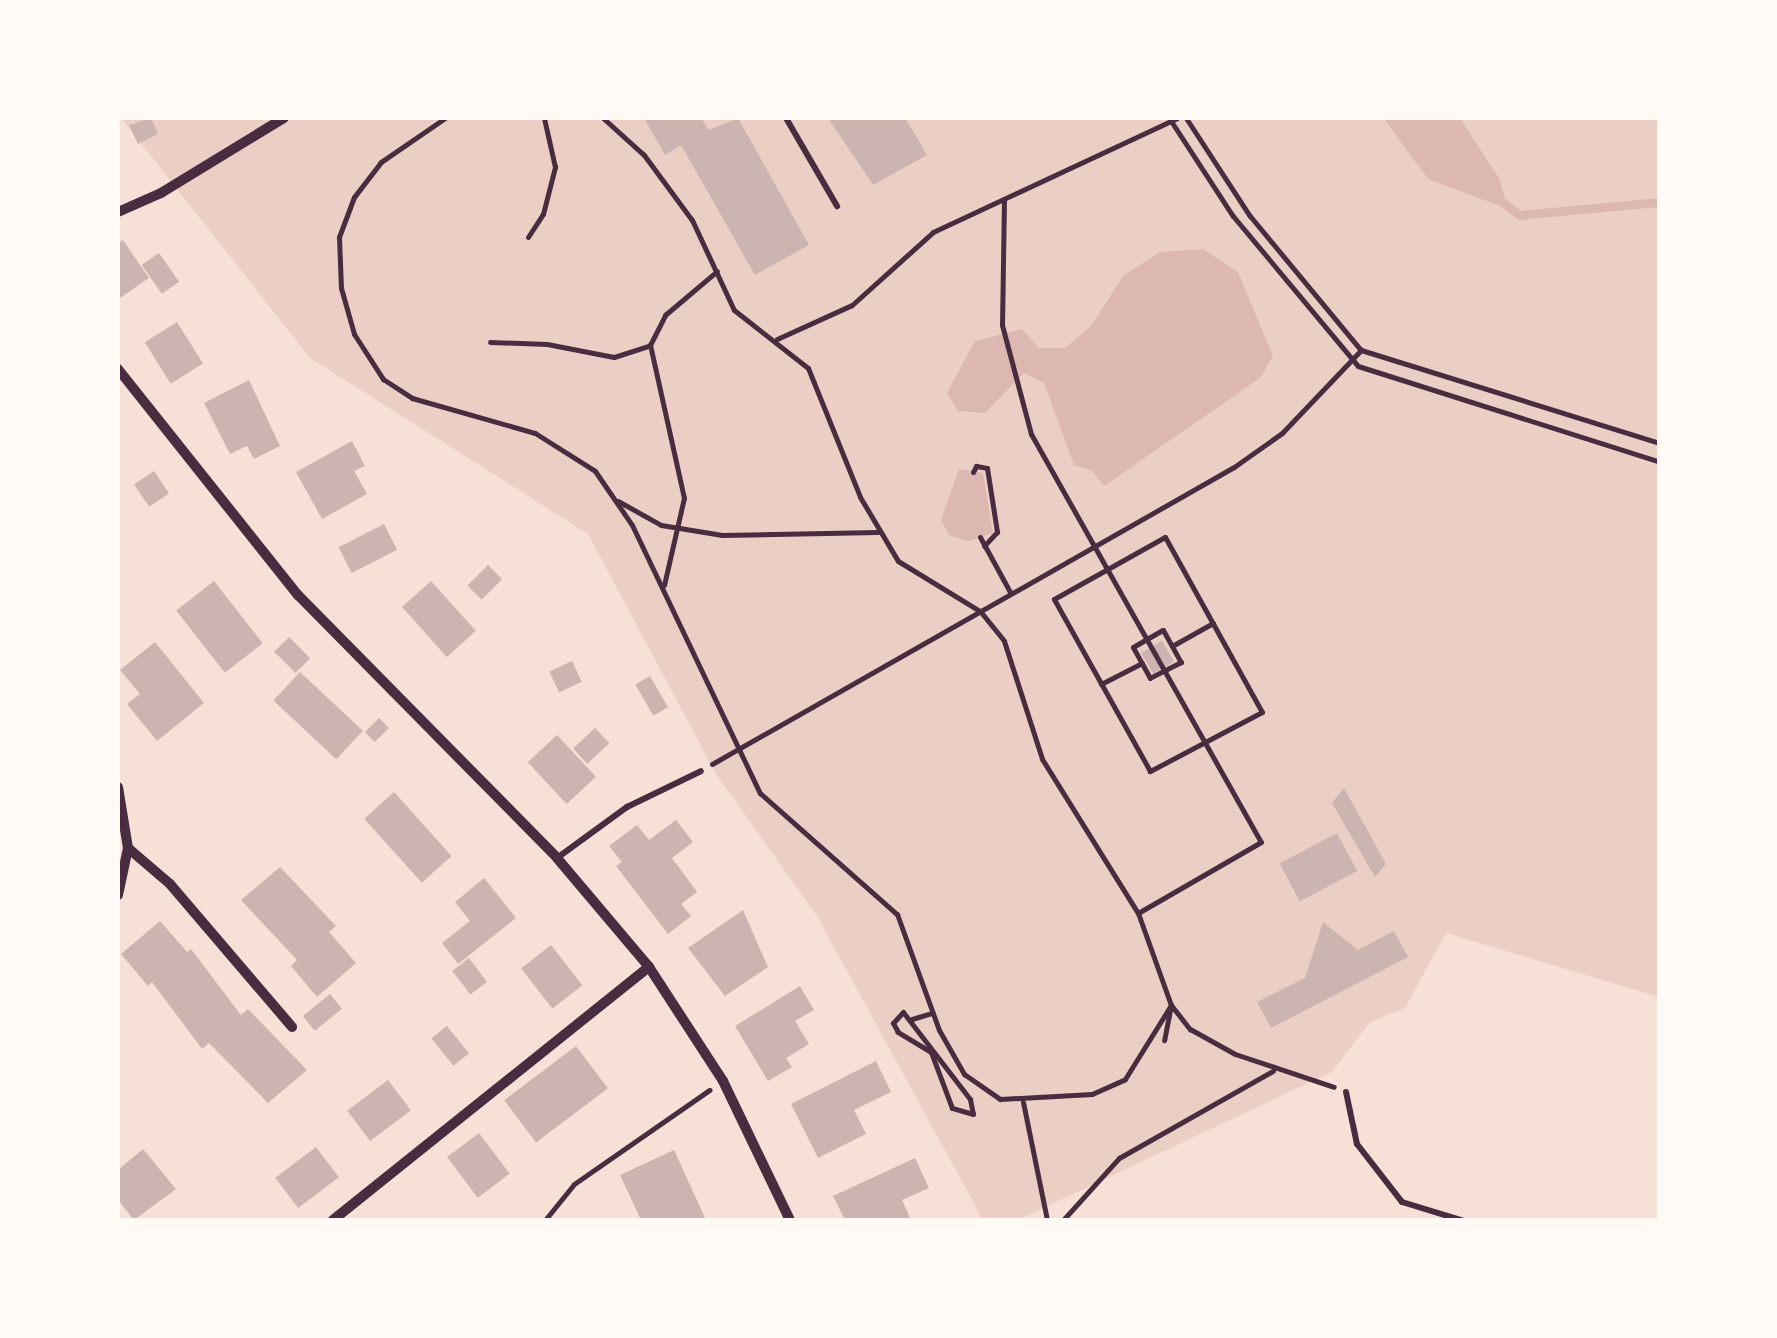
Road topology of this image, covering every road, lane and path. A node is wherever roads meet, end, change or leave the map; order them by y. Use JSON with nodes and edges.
{"nodes":[{"id":1,"x":284,"y":118,"type":"edge"},
{"id":2,"x":444,"y":118,"type":"edge"},
{"id":3,"x":544,"y":118,"type":"edge"},
{"id":4,"x":603,"y":118,"type":"edge"},
{"id":5,"x":786,"y":118,"type":"edge"},
{"id":6,"x":1186,"y":118,"type":"edge"},
{"id":7,"x":1172,"y":119,"type":"edge"},
{"id":8,"x":1004,"y":199,"type":"junction"},
{"id":9,"x":837,"y":206,"type":"dead end"},
{"id":10,"x":118,"y":212,"type":"edge"},
{"id":11,"x":528,"y":237,"type":"dead end"},
{"id":12,"x":717,"y":270,"type":"junction"},
{"id":13,"x":777,"y":339,"type":"junction"},
{"id":14,"x":490,"y":342,"type":"dead end"},
{"id":15,"x":650,"y":345,"type":"junction"},
{"id":16,"x":1362,"y":350,"type":"junction"},
{"id":17,"x":1352,"y":362,"type":"junction"},
{"id":18,"x":118,"y":369,"type":"edge"},
{"id":19,"x":1660,"y":444,"type":"edge"},
{"id":20,"x":1660,"y":462,"type":"edge"},
{"id":21,"x":972,"y":472,"type":"dead end"},
{"id":22,"x":616,"y":500,"type":"junction"},
{"id":23,"x":680,"y":529,"type":"junction"},
{"id":24,"x":878,"y":532,"type":"junction"},
{"id":25,"x":980,"y":538,"type":"dead end"},
{"id":26,"x":1097,"y":545,"type":"junction"},
{"id":27,"x":984,"y":546,"type":"junction"},
{"id":28,"x":1110,"y":568,"type":"junction"},
{"id":29,"x":663,"y":588,"type":"junction"},
{"id":30,"x":1010,"y":592,"type":"junction"},
{"id":31,"x":980,"y":612,"type":"junction"},
{"id":32,"x":1213,"y":624,"type":"junction"},
{"id":33,"x":1149,"y":638,"type":"junction"},
{"id":34,"x":1172,"y":646,"type":"junction"},
{"id":35,"x":1142,"y":663,"type":"junction"},
{"id":36,"x":1166,"y":670,"type":"junction"},
{"id":37,"x":1101,"y":684,"type":"junction"},
{"id":38,"x":1206,"y":742,"type":"junction"},
{"id":39,"x":735,"y":749,"type":"junction"},
{"id":40,"x":701,"y":771,"type":"joint"},
{"id":41,"x":118,"y":787,"type":"edge"},
{"id":42,"x":128,"y":848,"type":"junction"},
{"id":43,"x":557,"y":858,"type":"junction"},
{"id":44,"x":118,"y":895,"type":"edge"},
{"id":45,"x":1138,"y":913,"type":"junction"},
{"id":46,"x":649,"y":967,"type":"junction"},
{"id":47,"x":1171,"y":1005,"type":"junction"},
{"id":48,"x":932,"y":1013,"type":"junction"},
{"id":49,"x":912,"y":1020,"type":"junction"},
{"id":50,"x":292,"y":1026,"type":"dead end"},
{"id":51,"x":1164,"y":1040,"type":"dead end"},
{"id":52,"x":1273,"y":1071,"type":"junction"},
{"id":53,"x":723,"y":1081,"type":"junction"},
{"id":54,"x":1346,"y":1092,"type":"joint"},
{"id":55,"x":1023,"y":1102,"type":"junction"},
{"id":56,"x":333,"y":1220,"type":"edge"},
{"id":57,"x":544,"y":1220,"type":"edge"},
{"id":58,"x":790,"y":1220,"type":"edge"},
{"id":59,"x":1048,"y":1220,"type":"edge"},
{"id":60,"x":1063,"y":1220,"type":"edge"},
{"id":61,"x":1461,"y":1220,"type":"edge"}],
"edges":[{"from":1,"to":10,"type":"street"},
{"from":2,"to":22,"type":"path"},
{"from":3,"to":11,"type":"path"},
{"from":4,"to":12,"type":"path"},
{"from":5,"to":9,"type":"lane"},
{"from":6,"to":16,"type":"path"},
{"from":7,"to":8,"type":"path"},
{"from":7,"to":17,"type":"path"},
{"from":8,"to":13,"type":"path"},
{"from":8,"to":26,"type":"path"},
{"from":12,"to":13,"type":"path"},
{"from":12,"to":15,"type":"path"},
{"from":13,"to":24,"type":"path"},
{"from":14,"to":15,"type":"path"},
{"from":15,"to":23,"type":"path"},
{"from":16,"to":17,"type":"path"},
{"from":16,"to":19,"type":"path"},
{"from":17,"to":20,"type":"path"},
{"from":17,"to":26,"type":"path"},
{"from":18,"to":43,"type":"street"},
{"from":21,"to":27,"type":"path"},
{"from":22,"to":23,"type":"path"},
{"from":22,"to":29,"type":"path"},
{"from":23,"to":24,"type":"path"},
{"from":23,"to":29,"type":"path"},
{"from":24,"to":31,"type":"path"},
{"from":25,"to":27,"type":"path"},
{"from":26,"to":28,"type":"path"},
{"from":26,"to":30,"type":"path"},
{"from":27,"to":30,"type":"path"},
{"from":28,"to":32,"type":"path"},
{"from":28,"to":33,"type":"path"},
{"from":28,"to":37,"type":"path"},
{"from":29,"to":39,"type":"path"},
{"from":30,"to":31,"type":"path"},
{"from":31,"to":39,"type":"path"},
{"from":31,"to":45,"type":"path"},
{"from":32,"to":34,"type":"path"},
{"from":32,"to":38,"type":"path"},
{"from":33,"to":34,"type":"path"},
{"from":33,"to":35,"type":"path"},
{"from":33,"to":36,"type":"path"},
{"from":34,"to":36,"type":"path"},
{"from":35,"to":36,"type":"path"},
{"from":35,"to":37,"type":"path"},
{"from":36,"to":38,"type":"path"},
{"from":37,"to":38,"type":"path"},
{"from":38,"to":45,"type":"path"},
{"from":39,"to":40,"type":"path"},
{"from":39,"to":48,"type":"path"},
{"from":40,"to":43,"type":"lane"},
{"from":41,"to":42,"type":"street"},
{"from":42,"to":44,"type":"street"},
{"from":42,"to":50,"type":"street"},
{"from":43,"to":46,"type":"street"},
{"from":45,"to":47,"type":"path"},
{"from":46,"to":53,"type":"street"},
{"from":46,"to":56,"type":"street"},
{"from":47,"to":51,"type":"path"},
{"from":47,"to":52,"type":"path"},
{"from":47,"to":55,"type":"path"},
{"from":48,"to":49,"type":"path"},
{"from":48,"to":55,"type":"path"},
{"from":49,"to":49,"type":"path"},
{"from":52,"to":54,"type":"path"},
{"from":52,"to":60,"type":"path"},
{"from":53,"to":57,"type":"path"},
{"from":53,"to":58,"type":"street"},
{"from":54,"to":61,"type":"lane"},
{"from":55,"to":59,"type":"path"}]}
